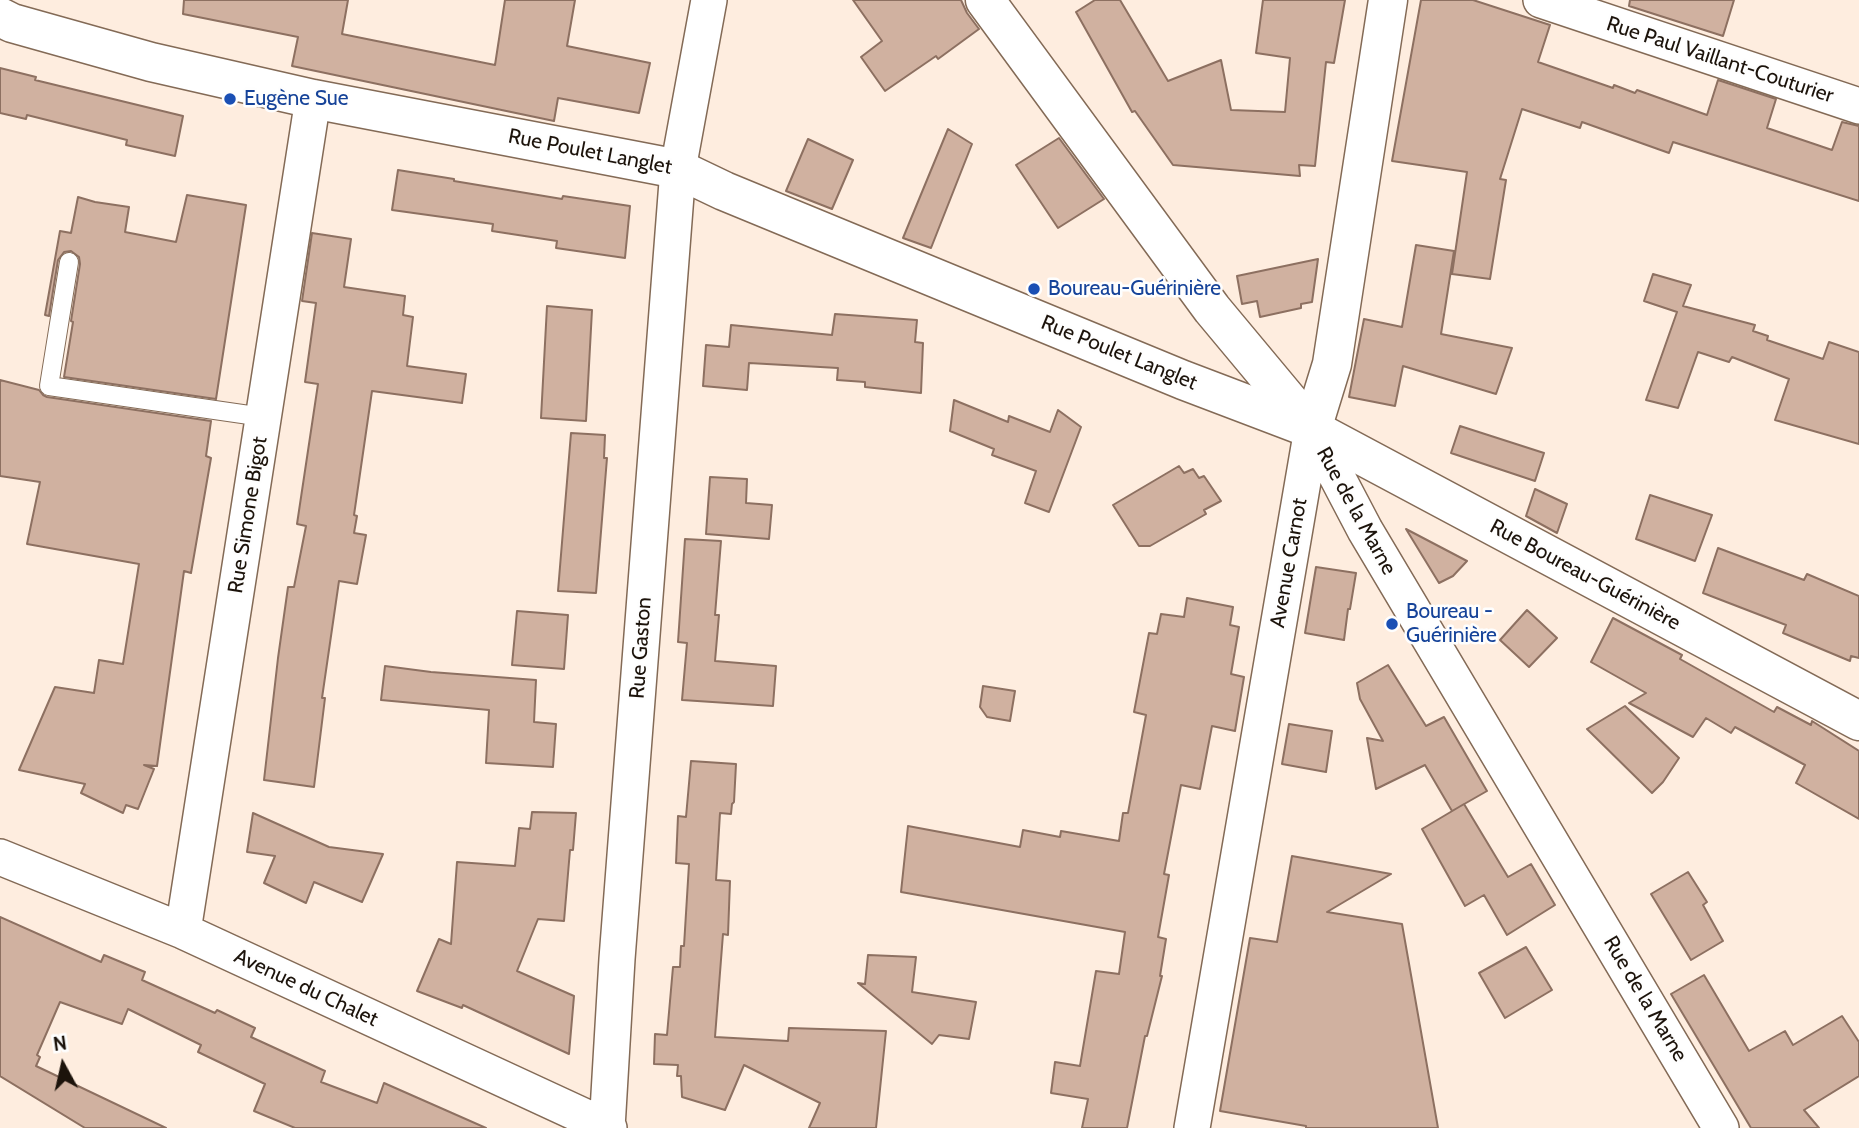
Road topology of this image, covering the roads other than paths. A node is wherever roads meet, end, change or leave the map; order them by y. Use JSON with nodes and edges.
{"nodes":[{"id":1,"x":709,"y":0,"type":"edge"},
{"id":2,"x":985,"y":0,"type":"edge"},
{"id":3,"x":1388,"y":0,"type":"edge"},
{"id":4,"x":1541,"y":0,"type":"edge"},
{"id":5,"x":0,"y":17,"type":"edge"},
{"id":6,"x":313,"y":99,"type":"junction"},
{"id":7,"x":1859,"y":106,"type":"edge"},
{"id":8,"x":678,"y":169,"type":"junction"},
{"id":9,"x":69,"y":262,"type":"dead end"},
{"id":10,"x":263,"y":416,"type":"junction"},
{"id":11,"x":1312,"y":429,"type":"junction"},
{"id":12,"x":1859,"y":721,"type":"edge"},
{"id":13,"x":0,"y":857,"type":"edge"},
{"id":14,"x":183,"y":931,"type":"junction"},
{"id":15,"x":608,"y":1128,"type":"edge"},
{"id":16,"x":1192,"y":1128,"type":"edge"},
{"id":17,"x":1721,"y":1128,"type":"edge"}],
"edges":[{"from":1,"to":8,"type":"street","name":"Rue Gaston"},
{"from":2,"to":11,"type":"street","name":"Rue de la Marne"},
{"from":3,"to":11,"type":"street","name":"Avenue Carnot"},
{"from":4,"to":7,"type":"street","name":"Rue Paul Vaillant-Couturier"},
{"from":5,"to":6,"type":"street","name":"Rue Poulet Langlet"},
{"from":6,"to":8,"type":"street","name":"Rue Poulet Langlet"},
{"from":6,"to":10,"type":"street","name":"Rue Simone Bigot"},
{"from":8,"to":11,"type":"street","name":"Rue Poulet Langlet"},
{"from":8,"to":15,"type":"street","name":"Rue Gaston"},
{"from":9,"to":10,"type":"lane"},
{"from":10,"to":14,"type":"street","name":"Rue Simone Bigot"},
{"from":11,"to":12,"type":"street","name":"Rue Boureau-Guérinière"},
{"from":11,"to":16,"type":"street","name":"Avenue Carnot"},
{"from":11,"to":17,"type":"street","name":"Rue de la Marne"},
{"from":13,"to":14,"type":"street","name":"Avenue du Chalet"},
{"from":14,"to":15,"type":"street","name":"Avenue du Chalet"}]}
